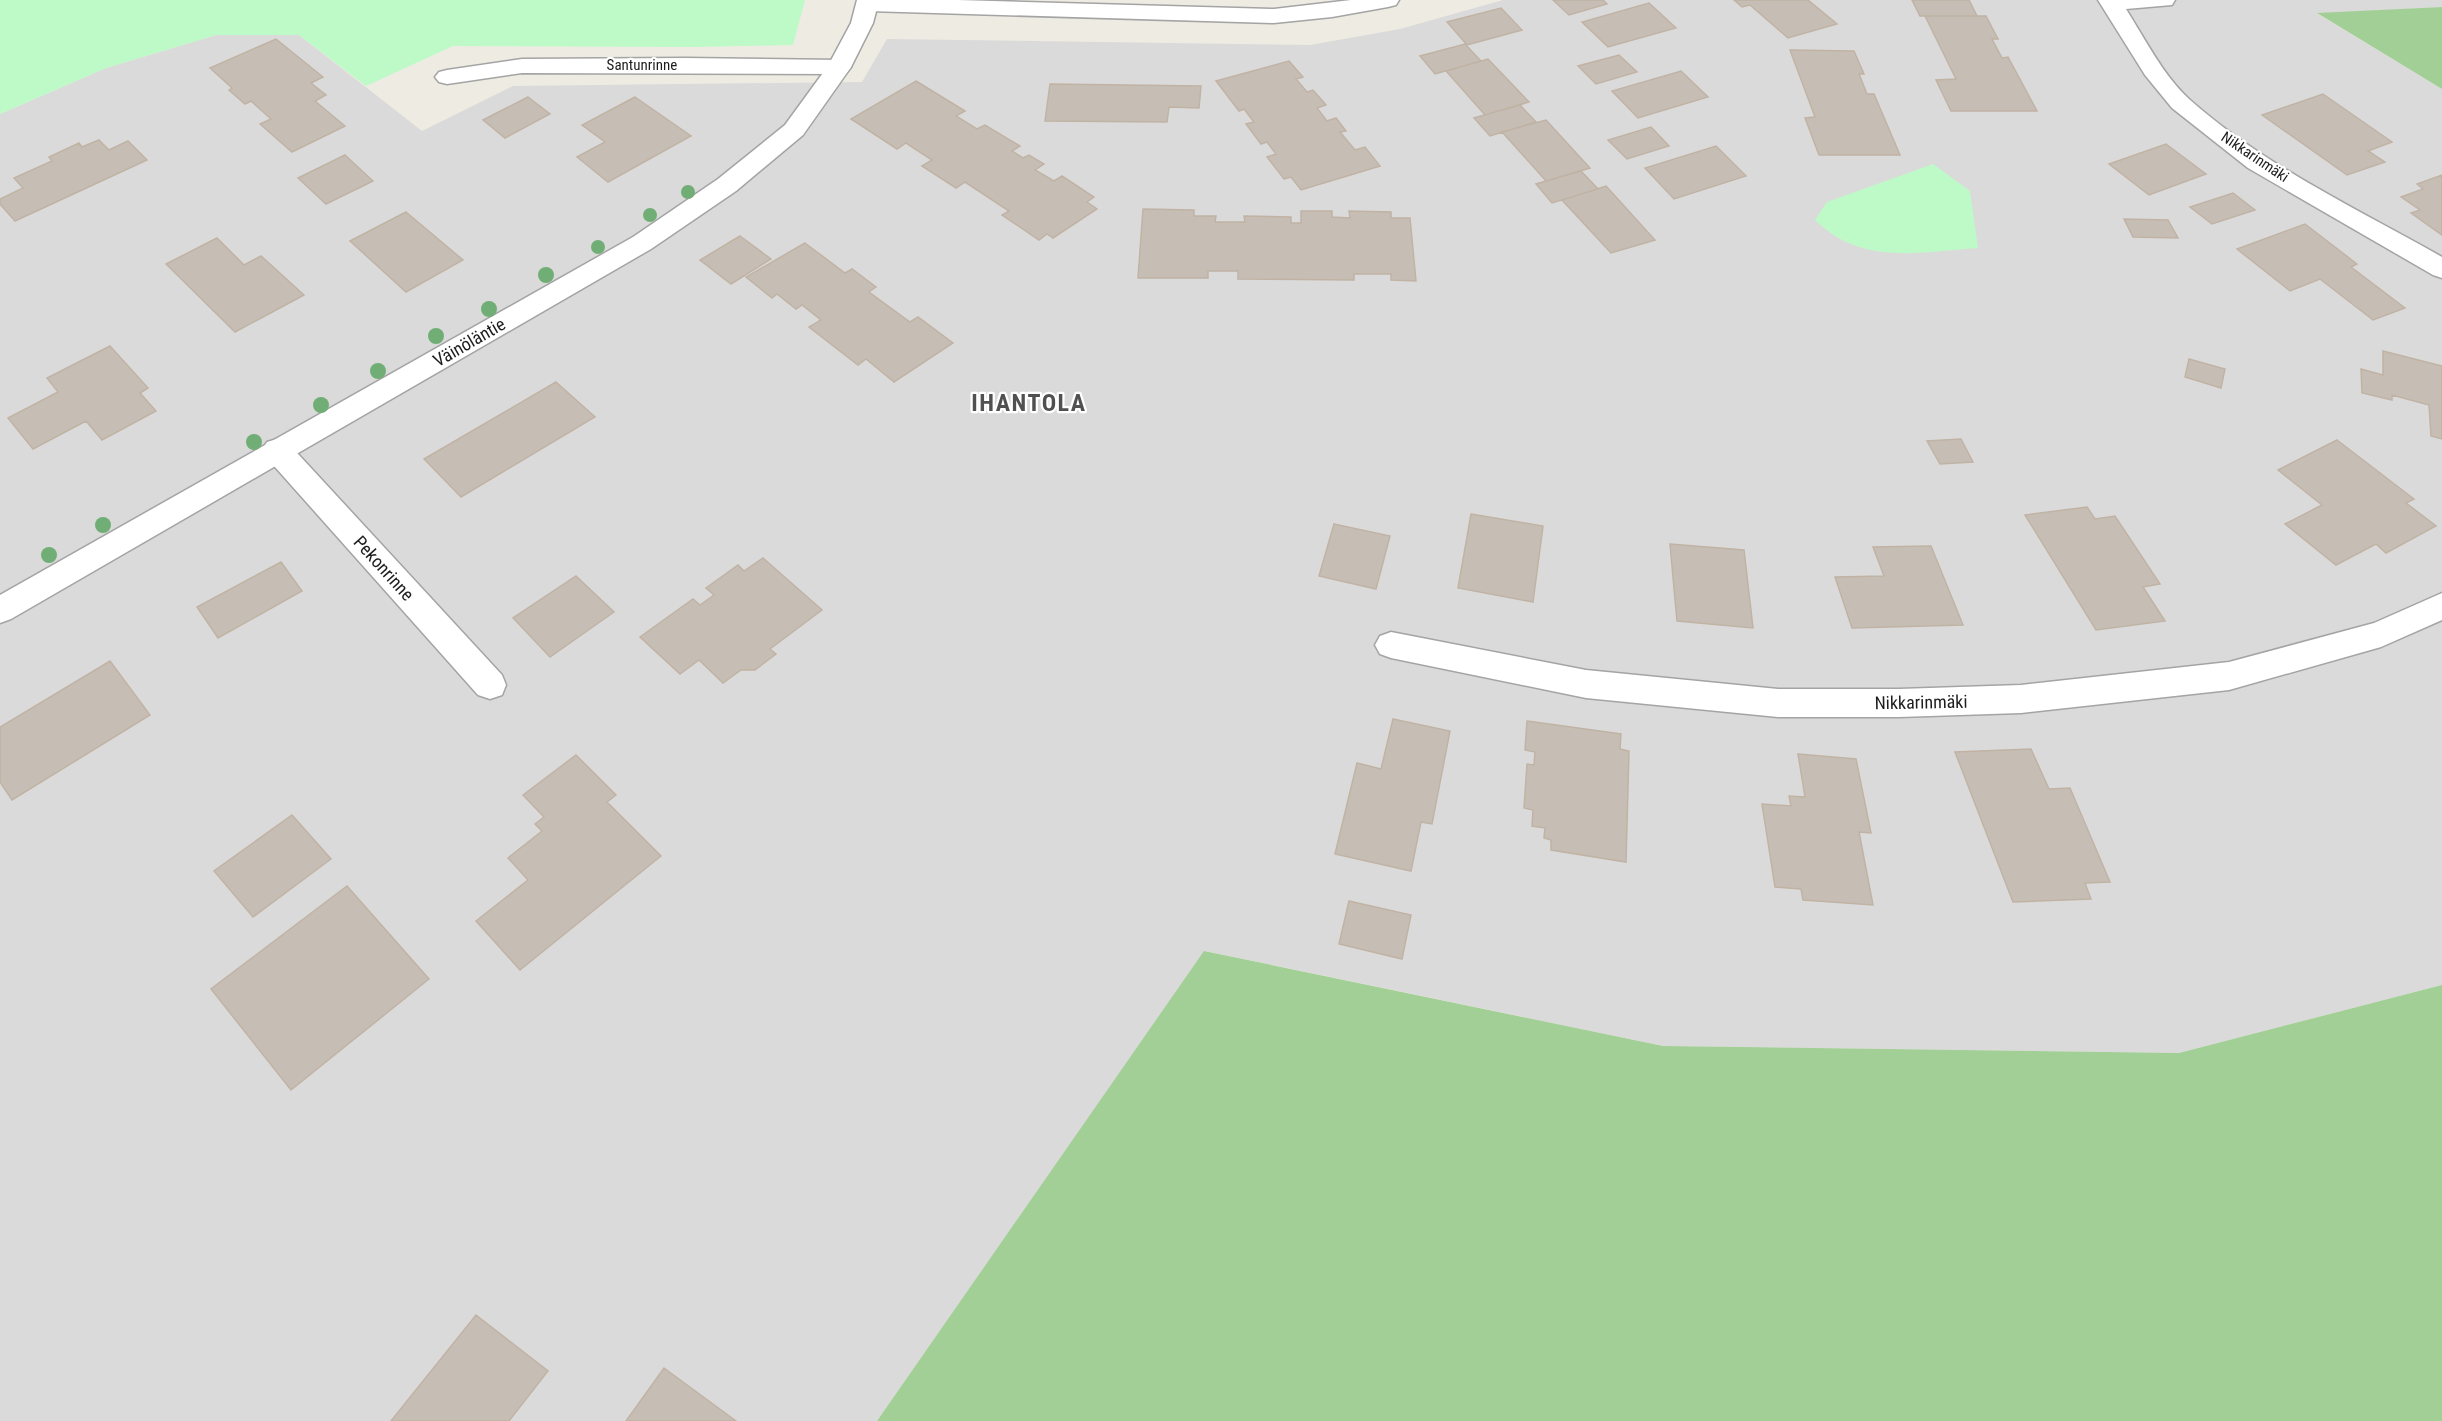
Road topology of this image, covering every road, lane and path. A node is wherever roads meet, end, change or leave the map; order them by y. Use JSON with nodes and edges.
{"nodes":[{"id":1,"x":1388,"y":0,"type":"edge"},
{"id":2,"x":2164,"y":0,"type":"edge"},
{"id":3,"x":868,"y":2,"type":"edge"},
{"id":4,"x":2110,"y":2,"type":"edge"},
{"id":5,"x":839,"y":67,"type":"junction"},
{"id":6,"x":447,"y":77,"type":"dead end"},
{"id":7,"x":2442,"y":269,"type":"edge"},
{"id":8,"x":278,"y":450,"type":"junction"},
{"id":9,"x":2442,"y":606,"type":"edge"},
{"id":10,"x":0,"y":610,"type":"edge"},
{"id":11,"x":1391,"y":645,"type":"dead end"},
{"id":12,"x":490,"y":685,"type":"dead end"}],
"edges":[{"from":1,"to":3,"type":"street"},
{"from":2,"to":4,"type":"street"},
{"from":3,"to":5,"type":"street","name":"Väinöläntie"},
{"from":4,"to":7,"type":"street","name":"Nikkarinmäki"},
{"from":5,"to":6,"type":"street","name":"Santunrinne"},
{"from":5,"to":8,"type":"street","name":"Väinöläntie"},
{"from":8,"to":10,"type":"street","name":"Väinöläntie"},
{"from":8,"to":12,"type":"street","name":"Pekonrinne"},
{"from":9,"to":11,"type":"street","name":"Nikkarinmäki"}]}
